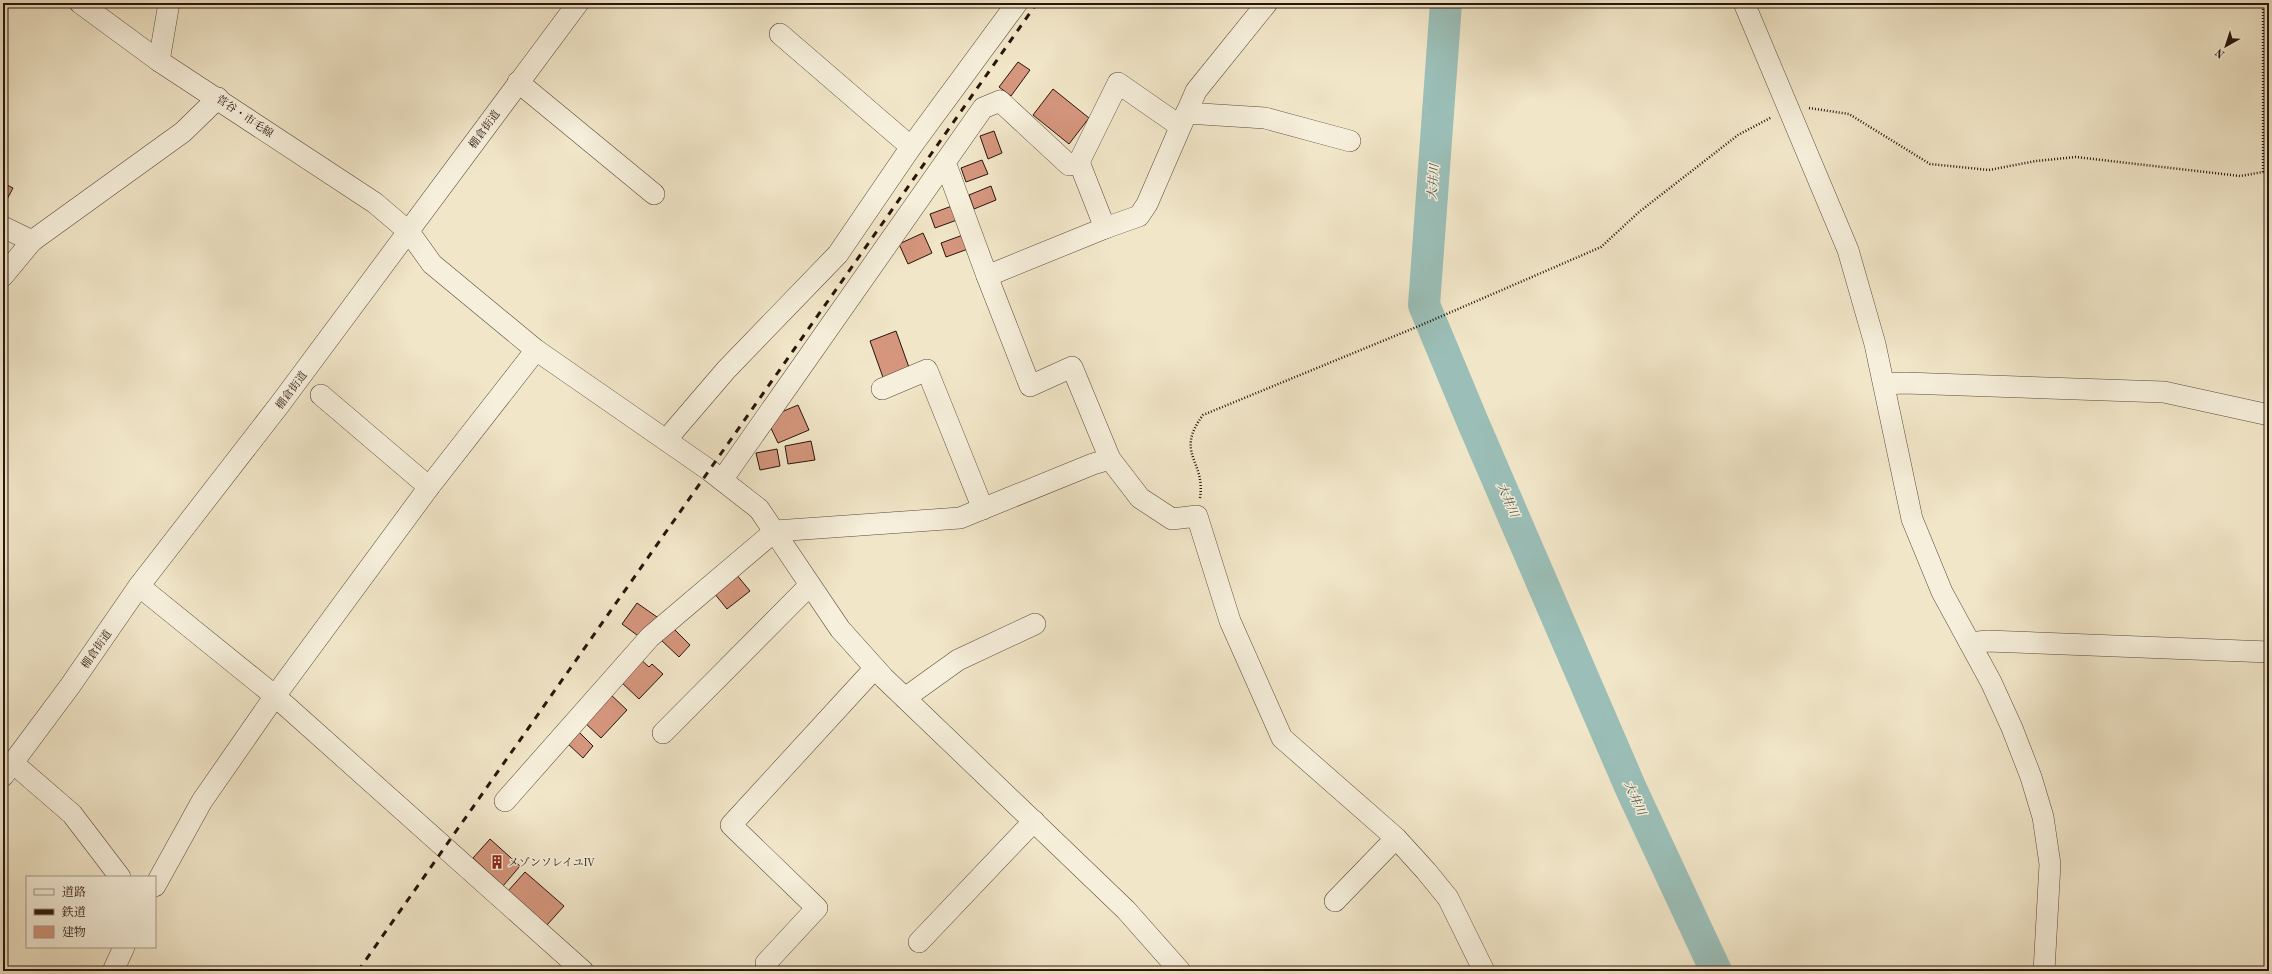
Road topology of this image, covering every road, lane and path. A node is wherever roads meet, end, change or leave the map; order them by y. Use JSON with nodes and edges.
{"nodes":[{"id":1,"x":80,"y":3,"type":"edge"},
{"id":2,"x":169,"y":3,"type":"edge"},
{"id":3,"x":578,"y":3,"type":"edge"},
{"id":4,"x":1017,"y":3,"type":"edge"},
{"id":5,"x":1267,"y":3,"type":"edge"},
{"id":6,"x":1744,"y":3,"type":"edge"},
{"id":7,"x":2262,"y":3,"type":"edge"},
{"id":8,"x":780,"y":34,"type":"dead end"},
{"id":9,"x":159,"y":61,"type":"junction"},
{"id":10,"x":518,"y":82,"type":"junction"},
{"id":11,"x":218,"y":98,"type":"junction"},
{"id":12,"x":1788,"y":110,"type":"junction"},
{"id":13,"x":1183,"y":119,"type":"junction"},
{"id":14,"x":1350,"y":141,"type":"dead end"},
{"id":15,"x":911,"y":147,"type":"junction"},
{"id":16,"x":945,"y":162,"type":"junction"},
{"id":17,"x":1079,"y":162,"type":"junction"},
{"id":18,"x":2269,"y":171,"type":"edge"},
{"id":19,"x":2263,"y":173,"type":"junction"},
{"id":20,"x":654,"y":194,"type":"dead end"},
{"id":21,"x":3,"y":227,"type":"edge"},
{"id":22,"x":1105,"y":228,"type":"junction"},
{"id":23,"x":409,"y":232,"type":"junction"},
{"id":24,"x":32,"y":241,"type":"junction"},
{"id":25,"x":3,"y":276,"type":"edge"},
{"id":26,"x":987,"y":276,"type":"junction"},
{"id":27,"x":536,"y":350,"type":"junction"},
{"id":28,"x":1884,"y":384,"type":"junction"},
{"id":29,"x":882,"y":389,"type":"dead end"},
{"id":30,"x":321,"y":395,"type":"dead end"},
{"id":31,"x":2269,"y":415,"type":"edge"},
{"id":32,"x":666,"y":440,"type":"junction"},
{"id":33,"x":1110,"y":459,"type":"junction"},
{"id":34,"x":722,"y":480,"type":"junction"},
{"id":35,"x":429,"y":487,"type":"junction"},
{"id":36,"x":983,"y":509,"type":"junction"},
{"id":37,"x":1197,"y":516,"type":"junction"},
{"id":38,"x":775,"y":531,"type":"junction"},
{"id":39,"x":139,"y":586,"type":"junction"},
{"id":40,"x":809,"y":586,"type":"junction"},
{"id":41,"x":1035,"y":624,"type":"dead end"},
{"id":42,"x":1970,"y":643,"type":"junction"},
{"id":43,"x":2269,"y":652,"type":"edge"},
{"id":44,"x":875,"y":668,"type":"junction"},
{"id":45,"x":275,"y":696,"type":"junction"},
{"id":46,"x":905,"y":698,"type":"junction"},
{"id":47,"x":663,"y":732,"type":"dead end"},
{"id":48,"x":8,"y":769,"type":"edge"},
{"id":49,"x":505,"y":801,"type":"dead end"},
{"id":50,"x":1034,"y":822,"type":"junction"},
{"id":51,"x":1396,"y":838,"type":"junction"},
{"id":52,"x":119,"y":876,"type":"edge"},
{"id":53,"x":156,"y":884,"type":"edge"},
{"id":54,"x":1335,"y":902,"type":"dead end"},
{"id":55,"x":919,"y":942,"type":"dead end"},
{"id":56,"x":124,"y":948,"type":"edge"},
{"id":57,"x":766,"y":963,"type":"dead end"},
{"id":58,"x":113,"y":971,"type":"edge"},
{"id":59,"x":583,"y":971,"type":"edge"},
{"id":60,"x":1180,"y":971,"type":"edge"},
{"id":61,"x":1484,"y":971,"type":"edge"},
{"id":62,"x":2044,"y":971,"type":"edge"}],
"edges":[{"from":1,"to":9,"type":"street","name":"菅谷・市毛線"},
{"from":2,"to":9,"type":"street"},
{"from":3,"to":10,"type":"street","name":"棚倉街道"},
{"from":4,"to":15,"type":"street"},
{"from":5,"to":13,"type":"street"},
{"from":6,"to":12,"type":"street"},
{"from":7,"to":19,"type":"path"},
{"from":8,"to":15,"type":"street"},
{"from":9,"to":11,"type":"street","name":"菅谷・市毛線"},
{"from":10,"to":20,"type":"street"},
{"from":10,"to":23,"type":"street","name":"棚倉街道"},
{"from":11,"to":23,"type":"street","name":"菅谷・市毛線"},
{"from":11,"to":24,"type":"street"},
{"from":12,"to":19,"type":"path"},
{"from":12,"to":28,"type":"street"},
{"from":12,"to":37,"type":"path"},
{"from":13,"to":14,"type":"street"},
{"from":13,"to":17,"type":"street"},
{"from":13,"to":22,"type":"street"},
{"from":15,"to":32,"type":"street"},
{"from":16,"to":17,"type":"street"},
{"from":16,"to":26,"type":"street"},
{"from":16,"to":34,"type":"street"},
{"from":17,"to":22,"type":"street"},
{"from":18,"to":19,"type":"path"},
{"from":21,"to":24,"type":"street"},
{"from":22,"to":26,"type":"street"},
{"from":23,"to":27,"type":"street","name":"菅谷・市毛線"},
{"from":23,"to":39,"type":"street","name":"棚倉街道"},
{"from":24,"to":25,"type":"street"},
{"from":26,"to":33,"type":"street"},
{"from":27,"to":32,"type":"street","name":"菅谷・市毛線"},
{"from":27,"to":35,"type":"street"},
{"from":28,"to":31,"type":"street"},
{"from":28,"to":42,"type":"street"},
{"from":29,"to":36,"type":"street"},
{"from":30,"to":35,"type":"street"},
{"from":32,"to":34,"type":"street","name":"菅谷・市毛線"},
{"from":33,"to":36,"type":"street"},
{"from":33,"to":37,"type":"street"},
{"from":34,"to":38,"type":"street","name":"菅谷・市毛線"},
{"from":35,"to":45,"type":"street"},
{"from":36,"to":38,"type":"street"},
{"from":37,"to":51,"type":"street"},
{"from":38,"to":40,"type":"street","name":"菅谷・市毛線"},
{"from":38,"to":49,"type":"street"},
{"from":39,"to":45,"type":"street"},
{"from":39,"to":48,"type":"street","name":"棚倉街道"},
{"from":40,"to":44,"type":"street","name":"菅谷・市毛線"},
{"from":40,"to":47,"type":"street"},
{"from":41,"to":46,"type":"street"},
{"from":42,"to":43,"type":"street"},
{"from":42,"to":62,"type":"street"},
{"from":44,"to":46,"type":"street","name":"菅谷・市毛線"},
{"from":44,"to":57,"type":"street"},
{"from":45,"to":53,"type":"street"},
{"from":45,"to":59,"type":"street"},
{"from":46,"to":50,"type":"street","name":"菅谷・市毛線"},
{"from":48,"to":52,"type":"street"},
{"from":50,"to":55,"type":"street"},
{"from":50,"to":60,"type":"street","name":"菅谷・市毛線"},
{"from":51,"to":54,"type":"street"},
{"from":51,"to":61,"type":"street"},
{"from":56,"to":58,"type":"street"}]}
